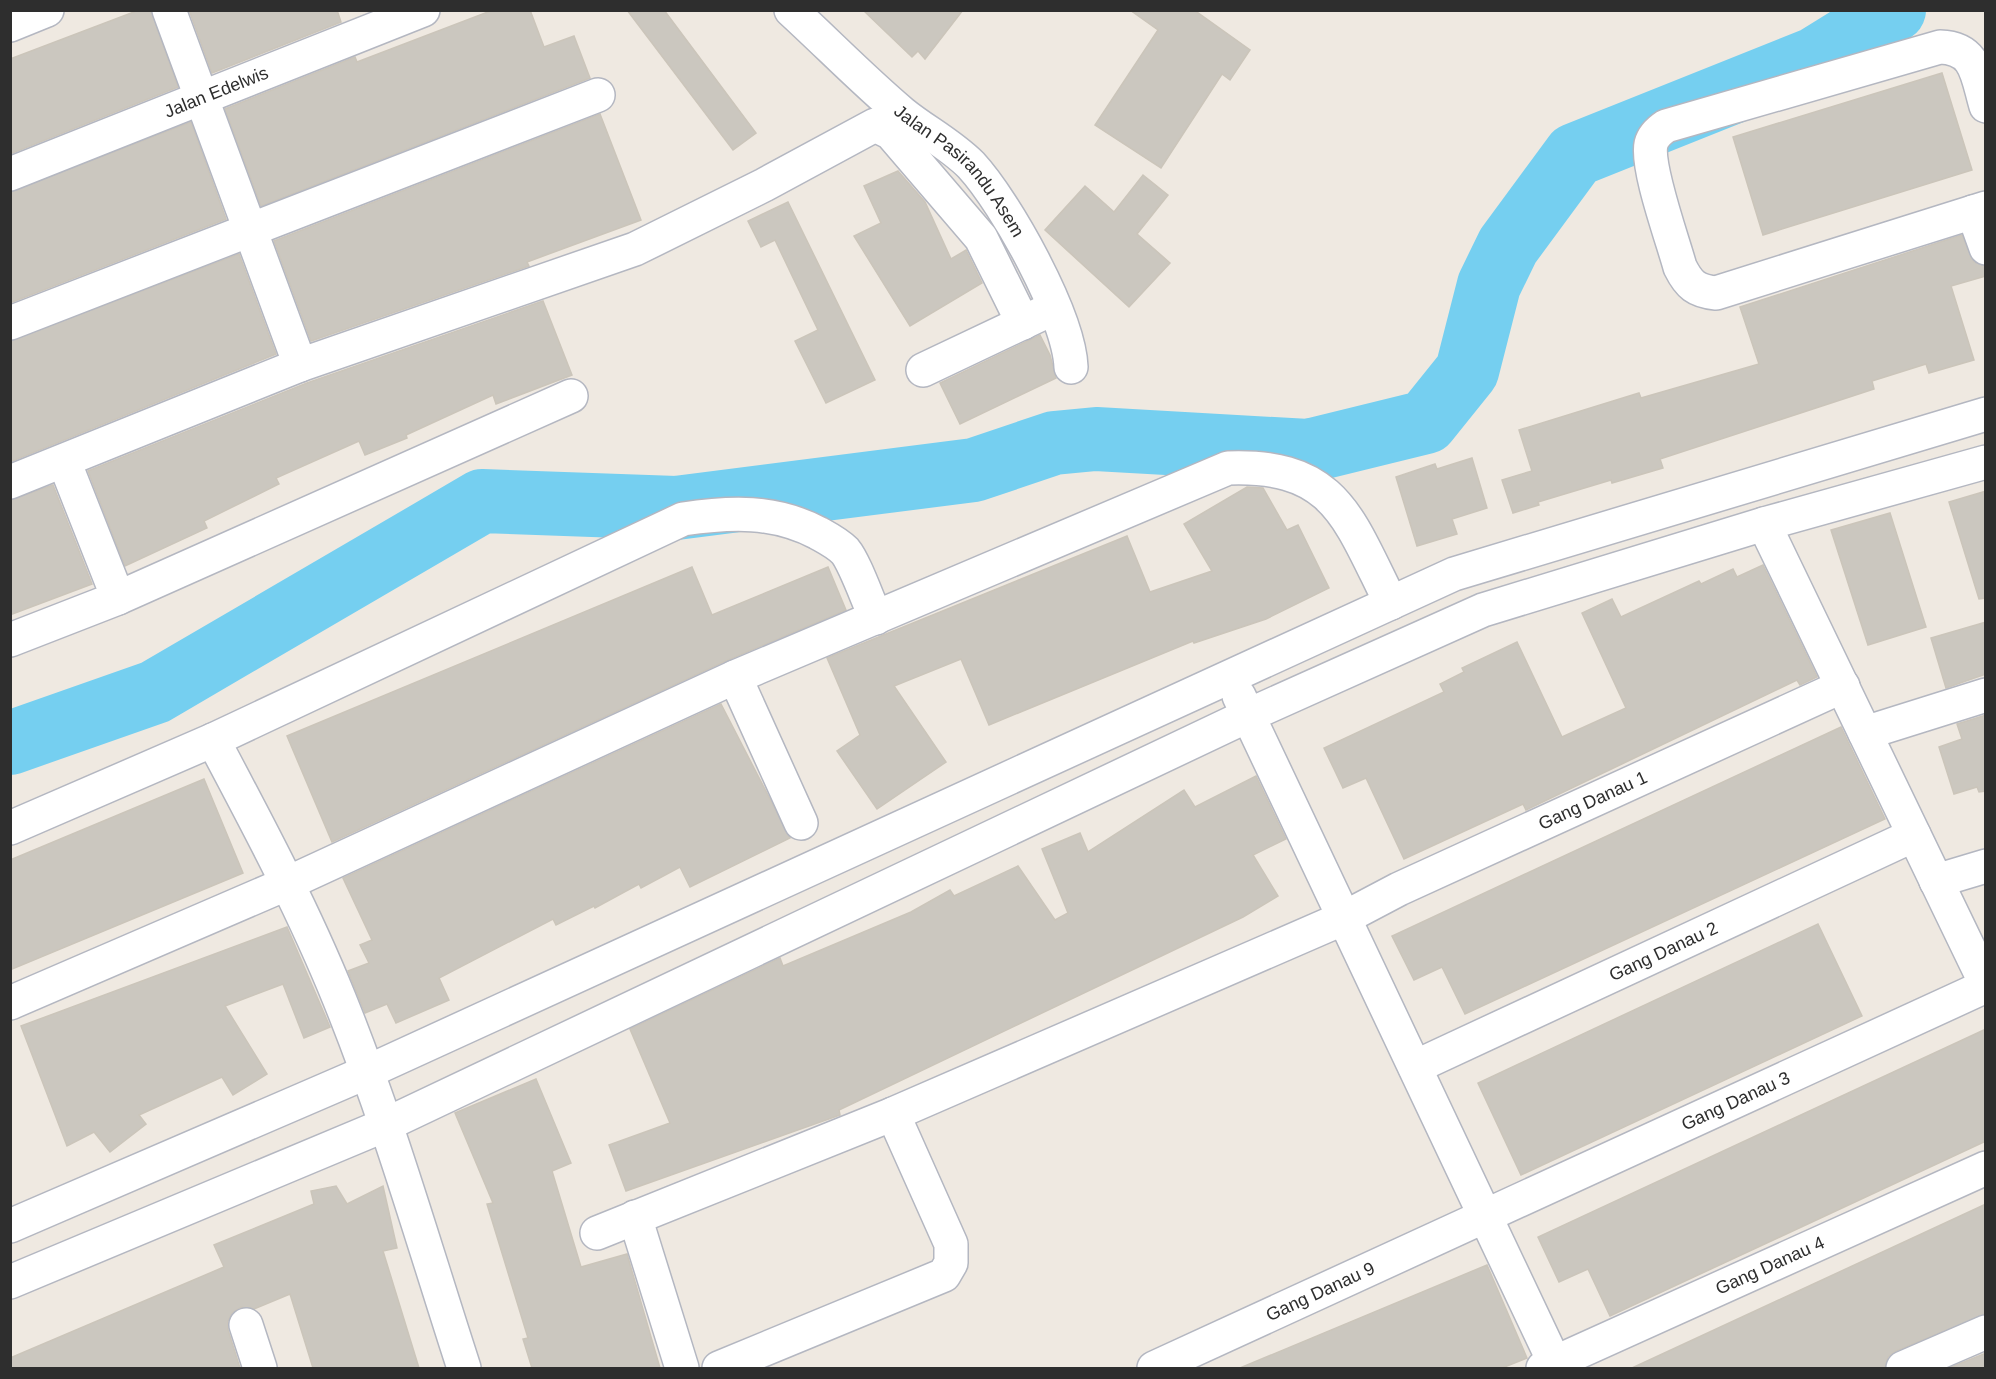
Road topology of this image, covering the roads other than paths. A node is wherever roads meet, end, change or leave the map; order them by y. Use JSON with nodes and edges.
{"nodes":[{"id":1,"x":47,"y":10,"type":"edge"},
{"id":2,"x":169,"y":10,"type":"edge"},
{"id":3,"x":423,"y":10,"type":"edge"},
{"id":4,"x":791,"y":10,"type":"edge"},
{"id":5,"x":10,"y":25,"type":"edge"},
{"id":6,"x":598,"y":94,"type":"dead end"},
{"id":7,"x":201,"y":99,"type":"junction"},
{"id":8,"x":1986,"y":106,"type":"edge"},
{"id":9,"x":10,"y":174,"type":"edge"},
{"id":10,"x":1979,"y":210,"type":"edge"},
{"id":11,"x":250,"y":230,"type":"junction"},
{"id":12,"x":1986,"y":248,"type":"edge"},
{"id":13,"x":1056,"y":307,"type":"junction"},
{"id":14,"x":10,"y":323,"type":"edge"},
{"id":15,"x":1023,"y":323,"type":"junction"},
{"id":16,"x":300,"y":365,"type":"junction"},
{"id":17,"x":1071,"y":367,"type":"dead end"},
{"id":18,"x":923,"y":369,"type":"dead end"},
{"id":19,"x":571,"y":396,"type":"dead end"},
{"id":20,"x":1986,"y":414,"type":"edge"},
{"id":21,"x":64,"y":461,"type":"junction"},
{"id":22,"x":1986,"y":462,"type":"edge"},
{"id":23,"x":10,"y":482,"type":"edge"},
{"id":24,"x":1764,"y":524,"type":"junction"},
{"id":25,"x":118,"y":598,"type":"junction"},
{"id":26,"x":1391,"y":603,"type":"junction"},
{"id":27,"x":876,"y":618,"type":"junction"},
{"id":28,"x":10,"y":640,"type":"edge"},
{"id":29,"x":1229,"y":675,"type":"junction"},
{"id":30,"x":735,"y":678,"type":"junction"},
{"id":31,"x":1843,"y":686,"type":"junction"},
{"id":32,"x":1986,"y":695,"type":"edge"},
{"id":33,"x":1248,"y":715,"type":"junction"},
{"id":34,"x":1865,"y":733,"type":"junction"},
{"id":35,"x":213,"y":740,"type":"junction"},
{"id":36,"x":801,"y":824,"type":"dead end"},
{"id":37,"x":10,"y":828,"type":"edge"},
{"id":38,"x":1914,"y":835,"type":"junction"},
{"id":39,"x":1986,"y":866,"type":"edge"},
{"id":40,"x":1936,"y":881,"type":"junction"},
{"id":41,"x":288,"y":883,"type":"junction"},
{"id":42,"x":1344,"y":918,"type":"junction"},
{"id":43,"x":1986,"y":985,"type":"edge"},
{"id":44,"x":10,"y":1004,"type":"edge"},
{"id":45,"x":1415,"y":1067,"type":"junction"},
{"id":46,"x":368,"y":1072,"type":"junction"},
{"id":47,"x":893,"y":1114,"type":"junction"},
{"id":48,"x":386,"y":1125,"type":"junction"},
{"id":49,"x":1986,"y":1168,"type":"edge"},
{"id":50,"x":1485,"y":1216,"type":"junction"},
{"id":51,"x":635,"y":1217,"type":"junction"},
{"id":52,"x":10,"y":1226,"type":"edge"},
{"id":53,"x":597,"y":1233,"type":"dead end"},
{"id":54,"x":10,"y":1282,"type":"edge"},
{"id":55,"x":246,"y":1325,"type":"dead end"},
{"id":56,"x":1986,"y":1332,"type":"edge"},
{"id":57,"x":1552,"y":1367,"type":"edge"},
{"id":58,"x":260,"y":1368,"type":"edge"},
{"id":59,"x":464,"y":1368,"type":"edge"},
{"id":60,"x":682,"y":1368,"type":"edge"},
{"id":61,"x":720,"y":1368,"type":"edge"},
{"id":62,"x":1155,"y":1368,"type":"edge"},
{"id":63,"x":1903,"y":1368,"type":"edge"}],
"edges":[{"from":1,"to":5,"type":"street"},
{"from":2,"to":7,"type":"street"},
{"from":3,"to":7,"type":"street","name":"Jalan Edelwis"},
{"from":4,"to":13,"type":"street","name":"Jalan Pasirandu Asem"},
{"from":6,"to":11,"type":"street"},
{"from":7,"to":9,"type":"street","name":"Jalan Edelwis"},
{"from":7,"to":11,"type":"street"},
{"from":8,"to":10,"type":"street"},
{"from":10,"to":12,"type":"street"},
{"from":11,"to":14,"type":"street"},
{"from":11,"to":16,"type":"street"},
{"from":13,"to":15,"type":"street"},
{"from":13,"to":17,"type":"street","name":"Jalan Pasirandu Asem"},
{"from":15,"to":16,"type":"street"},
{"from":15,"to":18,"type":"street"},
{"from":16,"to":21,"type":"street"},
{"from":19,"to":25,"type":"street"},
{"from":20,"to":26,"type":"street"},
{"from":21,"to":23,"type":"street"},
{"from":21,"to":25,"type":"street"},
{"from":22,"to":24,"type":"street"},
{"from":24,"to":31,"type":"street"},
{"from":24,"to":33,"type":"street"},
{"from":25,"to":28,"type":"street"},
{"from":26,"to":27,"type":"street"},
{"from":26,"to":29,"type":"street"},
{"from":27,"to":30,"type":"street"},
{"from":27,"to":35,"type":"street"},
{"from":29,"to":33,"type":"street"},
{"from":29,"to":46,"type":"street"},
{"from":30,"to":36,"type":"street"},
{"from":30,"to":41,"type":"street"},
{"from":31,"to":34,"type":"street"},
{"from":31,"to":42,"type":"street","name":"Gang Danau 1"},
{"from":32,"to":34,"type":"street"},
{"from":33,"to":42,"type":"street"},
{"from":33,"to":48,"type":"street"},
{"from":34,"to":38,"type":"street"},
{"from":35,"to":37,"type":"street"},
{"from":35,"to":41,"type":"street"},
{"from":38,"to":40,"type":"street"},
{"from":38,"to":45,"type":"street","name":"Gang Danau 2"},
{"from":39,"to":40,"type":"street"},
{"from":40,"to":43,"type":"street"},
{"from":41,"to":44,"type":"street"},
{"from":41,"to":46,"type":"street"},
{"from":42,"to":45,"type":"street"},
{"from":42,"to":47,"type":"street","name":"Gang Danau 1"},
{"from":43,"to":50,"type":"street","name":"Gang Danau 3"},
{"from":45,"to":50,"type":"street"},
{"from":46,"to":48,"type":"street"},
{"from":46,"to":52,"type":"street"},
{"from":47,"to":51,"type":"street","name":"Gang Danau 1"},
{"from":47,"to":61,"type":"street"},
{"from":48,"to":54,"type":"street"},
{"from":48,"to":59,"type":"street"},
{"from":49,"to":57,"type":"street","name":"Gang Danau 4"},
{"from":50,"to":57,"type":"street"},
{"from":50,"to":62,"type":"street","name":"Gang Danau 9"},
{"from":51,"to":53,"type":"street","name":"Gang Danau 1"},
{"from":51,"to":60,"type":"street"},
{"from":55,"to":58,"type":"street"},
{"from":56,"to":63,"type":"street"}]}
